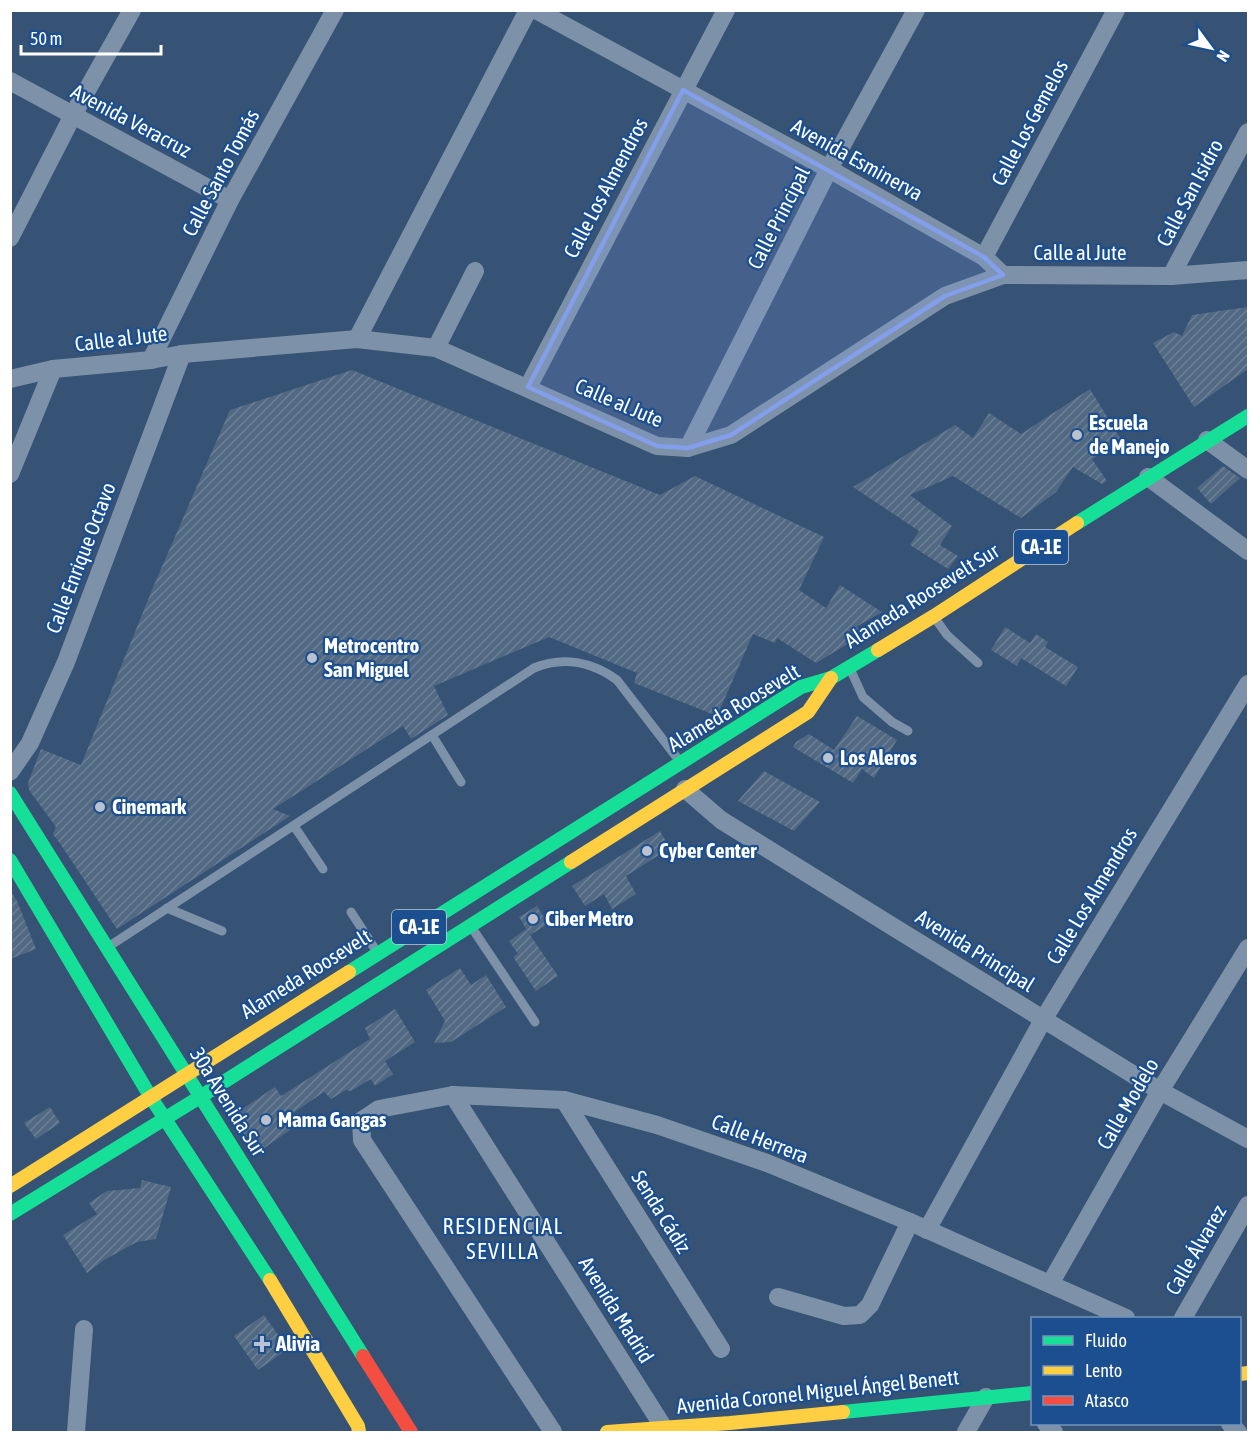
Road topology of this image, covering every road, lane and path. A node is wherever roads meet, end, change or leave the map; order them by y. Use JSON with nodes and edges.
{"nodes":[{"id":1,"x":132,"y":10,"type":"edge"},
{"id":2,"x":335,"y":10,"type":"edge"},
{"id":3,"x":528,"y":10,"type":"edge"},
{"id":4,"x":536,"y":10,"type":"edge"},
{"id":5,"x":726,"y":10,"type":"edge"},
{"id":6,"x":916,"y":10,"type":"edge"},
{"id":7,"x":1116,"y":10,"type":"edge"},
{"id":8,"x":10,"y":81,"type":"edge"},
{"id":9,"x":683,"y":90,"type":"junction"},
{"id":10,"x":73,"y":115,"type":"junction"},
{"id":11,"x":1248,"y":132,"type":"edge"},
{"id":12,"x":829,"y":169,"type":"junction"},
{"id":13,"x":230,"y":200,"type":"junction"},
{"id":14,"x":10,"y":238,"type":"edge"},
{"id":15,"x":984,"y":257,"type":"junction"},
{"id":16,"x":1248,"y":270,"type":"edge"},
{"id":17,"x":476,"y":271,"type":"dead end"},
{"id":18,"x":1003,"y":275,"type":"junction"},
{"id":19,"x":1171,"y":276,"type":"junction"},
{"id":20,"x":357,"y":339,"type":"junction"},
{"id":21,"x":436,"y":348,"type":"junction"},
{"id":22,"x":182,"y":354,"type":"junction"},
{"id":23,"x":152,"y":360,"type":"junction"},
{"id":24,"x":53,"y":369,"type":"junction"},
{"id":25,"x":10,"y":379,"type":"edge"},
{"id":26,"x":528,"y":387,"type":"junction"},
{"id":27,"x":1248,"y":416,"type":"edge"},
{"id":28,"x":1207,"y":440,"type":"junction"},
{"id":29,"x":688,"y":448,"type":"junction"},
{"id":30,"x":1248,"y":470,"type":"edge"},
{"id":31,"x":10,"y":474,"type":"edge"},
{"id":32,"x":1148,"y":477,"type":"junction"},
{"id":33,"x":1248,"y":551,"type":"edge"},
{"id":34,"x":934,"y":616,"type":"junction"},
{"id":35,"x":978,"y":663,"type":"dead end"},
{"id":36,"x":849,"y":666,"type":"junction"},
{"id":37,"x":831,"y":678,"type":"junction"},
{"id":38,"x":1248,"y":684,"type":"edge"},
{"id":39,"x":908,"y":731,"type":"dead end"},
{"id":40,"x":432,"y":735,"type":"junction"},
{"id":41,"x":681,"y":764,"type":"junction"},
{"id":42,"x":10,"y":772,"type":"edge"},
{"id":43,"x":461,"y":782,"type":"dead end"},
{"id":44,"x":685,"y":789,"type":"junction"},
{"id":45,"x":10,"y":793,"type":"edge"},
{"id":46,"x":29,"y":823,"type":"junction"},
{"id":47,"x":294,"y":826,"type":"junction"},
{"id":48,"x":31,"y":855,"type":"junction"},
{"id":49,"x":11,"y":856,"type":"edge"},
{"id":50,"x":323,"y":869,"type":"dead end"},
{"id":51,"x":66,"y":881,"type":"junction"},
{"id":52,"x":32,"y":896,"type":"junction"},
{"id":53,"x":167,"y":908,"type":"junction"},
{"id":54,"x":351,"y":912,"type":"dead end"},
{"id":55,"x":471,"y":927,"type":"junction"},
{"id":56,"x":222,"y":931,"type":"dead end"},
{"id":57,"x":106,"y":948,"type":"junction"},
{"id":58,"x":1248,"y":948,"type":"edge"},
{"id":59,"x":378,"y":953,"type":"junction"},
{"id":60,"x":1043,"y":1020,"type":"junction"},
{"id":61,"x":534,"y":1022,"type":"dead end"},
{"id":62,"x":186,"y":1075,"type":"junction"},
{"id":63,"x":1160,"y":1091,"type":"junction"},
{"id":64,"x":453,"y":1095,"type":"junction"},
{"id":65,"x":150,"y":1096,"type":"junction"},
{"id":66,"x":200,"y":1097,"type":"junction"},
{"id":67,"x":564,"y":1100,"type":"junction"},
{"id":68,"x":165,"y":1118,"type":"junction"},
{"id":69,"x":1248,"y":1139,"type":"edge"},
{"id":70,"x":10,"y":1186,"type":"edge"},
{"id":71,"x":1248,"y":1205,"type":"edge"},
{"id":72,"x":10,"y":1214,"type":"edge"},
{"id":73,"x":910,"y":1222,"type":"junction"},
{"id":74,"x":927,"y":1230,"type":"junction"},
{"id":75,"x":1050,"y":1284,"type":"junction"},
{"id":76,"x":778,"y":1297,"type":"dead end"},
{"id":77,"x":1124,"y":1317,"type":"edge"},
{"id":78,"x":1184,"y":1317,"type":"edge"},
{"id":79,"x":84,"y":1329,"type":"dead end"},
{"id":80,"x":721,"y":1348,"type":"dead end"},
{"id":81,"x":1026,"y":1393,"type":"edge"},
{"id":82,"x":986,"y":1397,"type":"junction"},
{"id":83,"x":664,"y":1428,"type":"junction"},
{"id":84,"x":729,"y":1428,"type":"edge"},
{"id":85,"x":76,"y":1432,"type":"edge"},
{"id":86,"x":359,"y":1432,"type":"edge"},
{"id":87,"x":411,"y":1432,"type":"edge"},
{"id":88,"x":553,"y":1432,"type":"edge"},
{"id":89,"x":607,"y":1432,"type":"edge"},
{"id":90,"x":966,"y":1432,"type":"edge"}],
"edges":[{"from":1,"to":10,"type":"street"},
{"from":2,"to":13,"type":"street","name":"Calle Santo Tomás"},
{"from":3,"to":20,"type":"street"},
{"from":4,"to":9,"type":"street","name":"Avenida Esminerva"},
{"from":5,"to":9,"type":"street","name":"Calle Los Almendros"},
{"from":6,"to":12,"type":"street","name":"Calle Principal"},
{"from":7,"to":15,"type":"street","name":"Calle Los Gemelos"},
{"from":8,"to":10,"type":"street","name":"Avenida Veracruz"},
{"from":9,"to":12,"type":"street","name":"Avenida Esminerva"},
{"from":9,"to":26,"type":"street","name":"Calle Los Almendros"},
{"from":10,"to":13,"type":"street","name":"Avenida Veracruz"},
{"from":10,"to":14,"type":"street"},
{"from":11,"to":19,"type":"street","name":"Calle San Isidro"},
{"from":12,"to":15,"type":"street","name":"Avenida Esminerva"},
{"from":12,"to":29,"type":"street","name":"Calle Principal"},
{"from":13,"to":23,"type":"street","name":"Calle Santo Tomás"},
{"from":15,"to":18,"type":"street","name":"Avenida Esminerva"},
{"from":16,"to":19,"type":"street","name":"Calle al Jute"},
{"from":17,"to":21,"type":"street"},
{"from":18,"to":19,"type":"street","name":"Calle al Jute"},
{"from":18,"to":29,"type":"street","name":"Calle al Jute"},
{"from":20,"to":21,"type":"street","name":"Calle al Jute"},
{"from":20,"to":22,"type":"street","name":"Calle al Jute"},
{"from":21,"to":26,"type":"street","name":"Calle al Jute"},
{"from":22,"to":23,"type":"street","name":"Calle al Jute"},
{"from":22,"to":42,"type":"street","name":"Calle Enrique Octavo"},
{"from":23,"to":24,"type":"street","name":"Calle al Jute"},
{"from":24,"to":25,"type":"street","name":"Calle al Jute"},
{"from":24,"to":31,"type":"street"},
{"from":26,"to":29,"type":"street","name":"Calle al Jute"},
{"from":27,"to":28,"type":"main road","name":"Alameda Roosevelt Sur","number":"CA-1E"},
{"from":28,"to":30,"type":"street"},
{"from":28,"to":32,"type":"main road","name":"Alameda Roosevelt Sur","number":"CA-1E"},
{"from":32,"to":33,"type":"street"},
{"from":32,"to":34,"type":"main road","name":"Alameda Roosevelt Sur","number":"CA-1E"},
{"from":34,"to":35,"type":"lane"},
{"from":34,"to":36,"type":"main road","name":"Alameda Roosevelt Sur","number":"CA-1E"},
{"from":36,"to":37,"type":"main road","name":"Alameda Roosevelt Sur","number":"CA-1E"},
{"from":36,"to":39,"type":"lane"},
{"from":37,"to":41,"type":"main road","name":"Alameda Roosevelt","number":"CA-1E"},
{"from":37,"to":44,"type":"main road","name":"Alameda Roosevelt","number":"CA-1E"},
{"from":38,"to":60,"type":"street","name":"Calle Los Almendros"},
{"from":40,"to":41,"type":"lane"},
{"from":40,"to":43,"type":"lane"},
{"from":40,"to":47,"type":"lane"},
{"from":41,"to":59,"type":"main road","name":"Alameda Roosevelt","number":"CA-1E"},
{"from":44,"to":55,"type":"main road","name":"Alameda Roosevelt","number":"CA-1E"},
{"from":44,"to":60,"type":"street","name":"Avenida Principal"},
{"from":45,"to":46,"type":"main road","name":"30a Avenida Sur"},
{"from":46,"to":48,"type":"main road"},
{"from":46,"to":51,"type":"main road","name":"30a Avenida Sur"},
{"from":47,"to":50,"type":"lane"},
{"from":47,"to":53,"type":"lane"},
{"from":48,"to":51,"type":"main road"},
{"from":48,"to":52,"type":"main road"},
{"from":49,"to":52,"type":"main road"},
{"from":51,"to":57,"type":"main road","name":"30a Avenida Sur"},
{"from":52,"to":65,"type":"main road"},
{"from":53,"to":56,"type":"lane"},
{"from":53,"to":57,"type":"lane"},
{"from":54,"to":59,"type":"lane"},
{"from":55,"to":61,"type":"lane"},
{"from":55,"to":66,"type":"main road","name":"Alameda Roosevelt","number":"CA-1E"},
{"from":57,"to":62,"type":"main road","name":"30a Avenida Sur"},
{"from":58,"to":63,"type":"street","name":"Calle Modelo"},
{"from":59,"to":62,"type":"main road","name":"Alameda Roosevelt","number":"CA-1E"},
{"from":60,"to":63,"type":"street","name":"Avenida Principal"},
{"from":60,"to":74,"type":"street","name":"Calle Los Almendros"},
{"from":62,"to":65,"type":"main road","name":"Alameda Roosevelt","number":"CA-1E"},
{"from":62,"to":66,"type":"main road","name":"30a Avenida Sur"},
{"from":63,"to":69,"type":"street","name":"Avenida Principal"},
{"from":63,"to":75,"type":"street","name":"Calle Modelo"},
{"from":64,"to":67,"type":"street","name":"Calle Herrera"},
{"from":64,"to":83,"type":"street","name":"Avenida Madrid"},
{"from":64,"to":88,"type":"street","name":"Calle Herrera"},
{"from":65,"to":68,"type":"main road"},
{"from":65,"to":70,"type":"main road","name":"Alameda Roosevelt","number":"CA-1E"},
{"from":66,"to":68,"type":"main road","name":"Alameda Roosevelt","number":"CA-1E"},
{"from":66,"to":87,"type":"main road","name":"30a Avenida Sur"},
{"from":67,"to":73,"type":"street","name":"Calle Herrera"},
{"from":67,"to":80,"type":"street","name":"Senda Cádiz"},
{"from":68,"to":72,"type":"main road","name":"Alameda Roosevelt","number":"CA-1E"},
{"from":68,"to":86,"type":"main road"},
{"from":71,"to":78,"type":"street","name":"Calle Álvarez"},
{"from":73,"to":74,"type":"street","name":"Calle Herrera"},
{"from":73,"to":76,"type":"street"},
{"from":74,"to":75,"type":"street","name":"Calle Herrera"},
{"from":75,"to":77,"type":"street","name":"Calle Herrera"},
{"from":79,"to":85,"type":"street"},
{"from":81,"to":82,"type":"main road","name":"Avenida Coronel Miguel Ángel Benett"},
{"from":82,"to":84,"type":"main road","name":"Avenida Coronel Miguel Ángel Benett"},
{"from":82,"to":90,"type":"street"},
{"from":83,"to":84,"type":"main road","name":"Avenida Coronel Miguel Ángel Benett"},
{"from":83,"to":89,"type":"main road","name":"Avenida Coronel Miguel Ángel Benett"}]}
